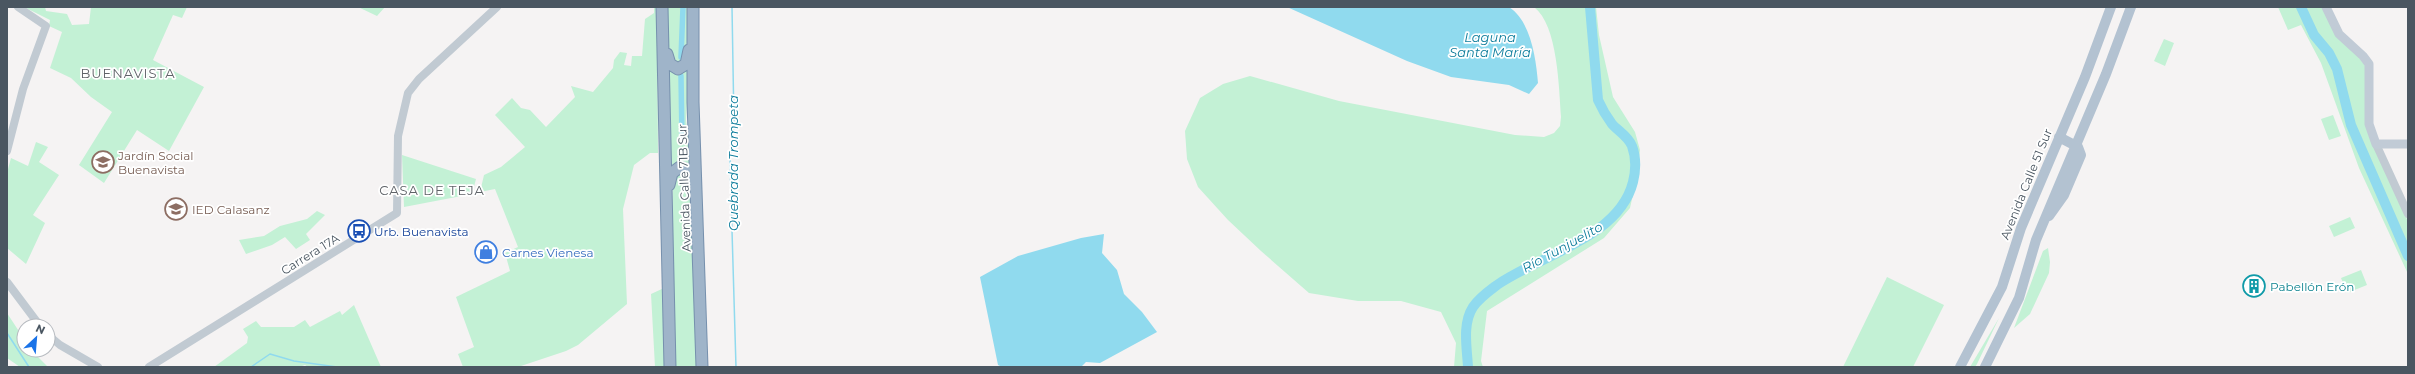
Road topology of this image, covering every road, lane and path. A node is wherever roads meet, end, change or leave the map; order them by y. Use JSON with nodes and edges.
{"nodes":[{"id":1,"x":18,"y":7,"type":"edge"},
{"id":2,"x":484,"y":7,"type":"edge"},
{"id":3,"x":662,"y":7,"type":"edge"},
{"id":4,"x":693,"y":7,"type":"edge"},
{"id":5,"x":2111,"y":7,"type":"edge"},
{"id":6,"x":2130,"y":7,"type":"edge"},
{"id":7,"x":2326,"y":7,"type":"edge"},
{"id":8,"x":494,"y":9,"type":"edge"},
{"id":9,"x":693,"y":24,"type":"junction"},
{"id":10,"x":662,"y":25,"type":"junction"},
{"id":11,"x":2059,"y":137,"type":"junction"},
{"id":12,"x":2376,"y":144,"type":"junction"},
{"id":13,"x":2408,"y":144,"type":"edge"},
{"id":14,"x":2076,"y":145,"type":"junction"},
{"id":15,"x":7,"y":152,"type":"edge"},
{"id":16,"x":667,"y":213,"type":"junction"},
{"id":17,"x":2408,"y":214,"type":"edge"},
{"id":18,"x":698,"y":217,"type":"junction"},
{"id":19,"x":7,"y":282,"type":"edge"},
{"id":20,"x":34,"y":318,"type":"edge"},
{"id":21,"x":56,"y":341,"type":"edge"},
{"id":22,"x":98,"y":367,"type":"edge"},
{"id":23,"x":149,"y":367,"type":"edge"},
{"id":24,"x":670,"y":367,"type":"edge"},
{"id":25,"x":702,"y":367,"type":"edge"},
{"id":26,"x":1960,"y":367,"type":"edge"},
{"id":27,"x":1985,"y":367,"type":"edge"}],
"edges":[{"from":1,"to":15,"type":"street"},
{"from":2,"to":8,"type":"street"},
{"from":3,"to":10,"type":"highway","name":"Avenida Calle 71B Sur"},
{"from":4,"to":9,"type":"highway","name":"Avenida Calle 71B Sur"},
{"from":5,"to":11,"type":"main road","name":"Avenida Calle 51 Sur"},
{"from":6,"to":14,"type":"main road"},
{"from":7,"to":12,"type":"main road"},
{"from":8,"to":23,"type":"street","name":"Carrera 17A"},
{"from":9,"to":10,"type":"highway"},
{"from":9,"to":18,"type":"highway","name":"Avenida Calle 71B Sur"},
{"from":10,"to":16,"type":"highway","name":"Avenida Calle 71B Sur"},
{"from":11,"to":14,"type":"main road"},
{"from":11,"to":26,"type":"main road","name":"Avenida Calle 51 Sur"},
{"from":12,"to":13,"type":"main road"},
{"from":12,"to":17,"type":"street"},
{"from":14,"to":27,"type":"main road"},
{"from":16,"to":18,"type":"highway"},
{"from":16,"to":24,"type":"highway","name":"Avenida Calle 71B Sur"},
{"from":18,"to":25,"type":"highway","name":"Avenida Calle 71B Sur"},
{"from":19,"to":20,"type":"street"},
{"from":21,"to":22,"type":"street"}]}
